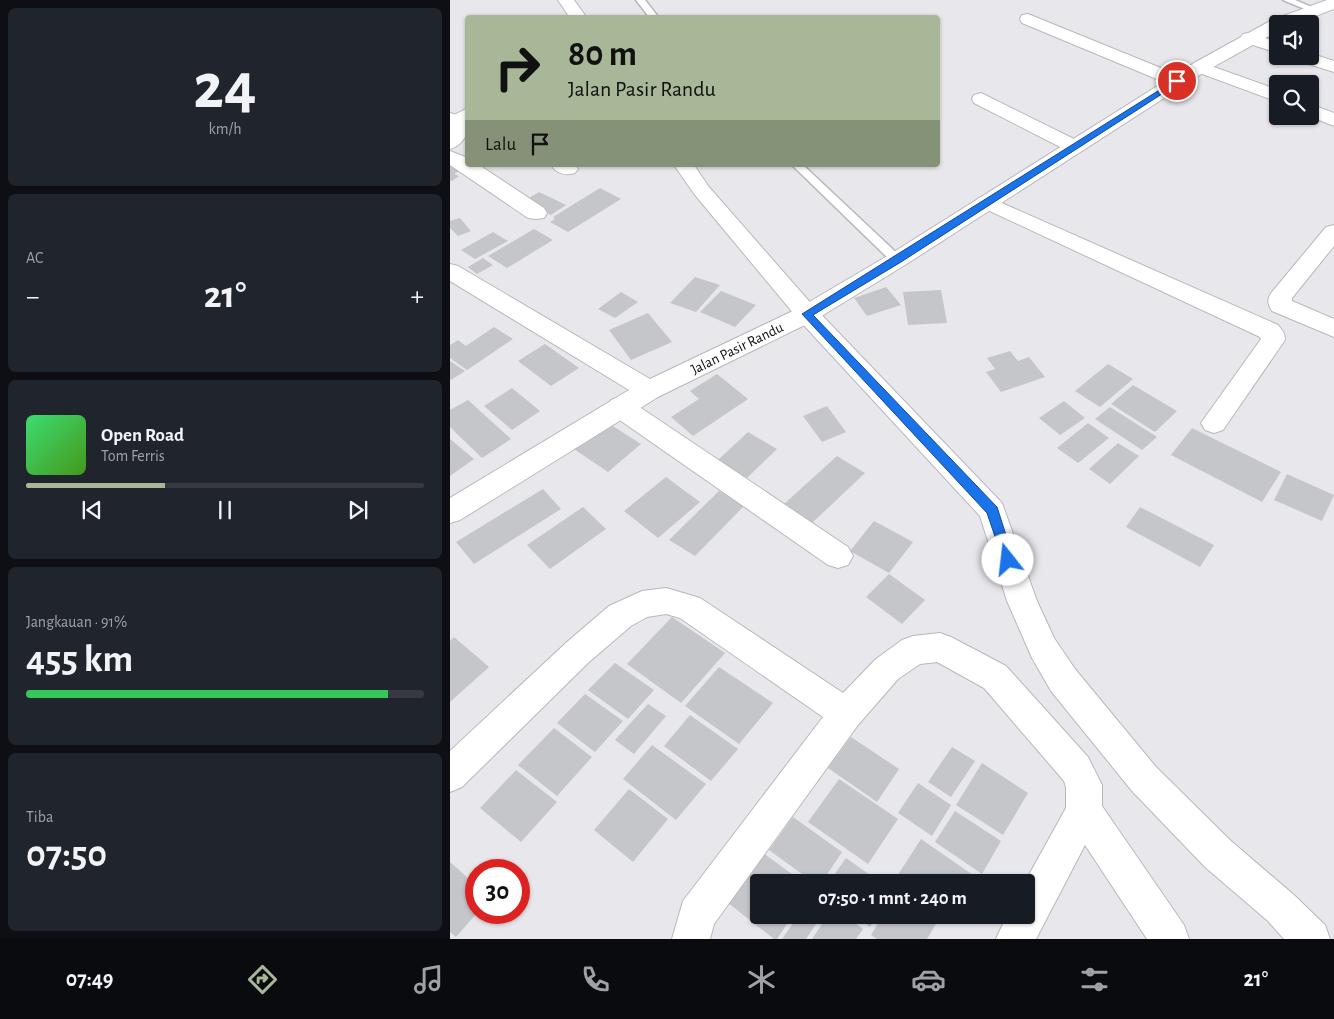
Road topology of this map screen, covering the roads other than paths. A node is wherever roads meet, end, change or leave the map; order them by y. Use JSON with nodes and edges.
{"nodes":[{"id":1,"x":566,"y":0,"type":"edge"},
{"id":2,"x":640,"y":0,"type":"edge"},
{"id":3,"x":1287,"y":0,"type":"edge"},
{"id":4,"x":1334,"y":4,"type":"edge"},
{"id":5,"x":1315,"y":10,"type":"junction"},
{"id":6,"x":577,"y":15,"type":"edge"},
{"id":7,"x":652,"y":15,"type":"edge"},
{"id":8,"x":1302,"y":15,"type":"edge"},
{"id":9,"x":1028,"y":19,"type":"dead end"},
{"id":10,"x":1269,"y":28,"type":"edge"},
{"id":11,"x":1249,"y":38,"type":"junction"},
{"id":12,"x":1269,"y":45,"type":"edge"},
{"id":13,"x":1319,"y":62,"type":"edge"},
{"id":14,"x":1200,"y":67,"type":"junction"},
{"id":15,"x":1334,"y":67,"type":"edge"},
{"id":16,"x":1177,"y":81,"type":"junction"},
{"id":17,"x":1269,"y":94,"type":"edge"},
{"id":18,"x":981,"y":99,"type":"dead end"},
{"id":19,"x":1319,"y":114,"type":"edge"},
{"id":20,"x":1334,"y":120,"type":"edge"},
{"id":21,"x":1073,"y":146,"type":"junction"},
{"id":22,"x":450,"y":157,"type":"edge"},
{"id":23,"x":465,"y":165,"type":"edge"},
{"id":24,"x":468,"y":167,"type":"edge"},
{"id":25,"x":685,"y":167,"type":"edge"},
{"id":26,"x":799,"y":167,"type":"edge"},
{"id":27,"x":986,"y":202,"type":"junction"},
{"id":28,"x":536,"y":213,"type":"dead end"},
{"id":29,"x":1334,"y":232,"type":"edge"},
{"id":30,"x":897,"y":260,"type":"junction"},
{"id":31,"x":450,"y":271,"type":"edge"},
{"id":32,"x":807,"y":314,"type":"junction"},
{"id":33,"x":1334,"y":329,"type":"edge"},
{"id":34,"x":650,"y":390,"type":"junction"},
{"id":35,"x":620,"y":407,"type":"junction"},
{"id":36,"x":1214,"y":423,"type":"dead end"},
{"id":37,"x":450,"y":512,"type":"edge"},
{"id":38,"x":838,"y":556,"type":"dead end"},
{"id":39,"x":846,"y":714,"type":"junction"},
{"id":40,"x":450,"y":775,"type":"edge"},
{"id":41,"x":1084,"y":811,"type":"junction"},
{"id":42,"x":691,"y":939,"type":"edge"},
{"id":43,"x":1015,"y":939,"type":"edge"},
{"id":44,"x":1170,"y":939,"type":"edge"},
{"id":45,"x":1311,"y":939,"type":"edge"}],
"edges":[{"from":1,"to":6,"type":"street"},
{"from":2,"to":7,"type":"lane"},
{"from":3,"to":5,"type":"lane"},
{"from":4,"to":5,"type":"street","name":"Jalan Pasir Randu"},
{"from":5,"to":8,"type":"street","name":"Jalan Pasir Randu"},
{"from":9,"to":16,"type":"street"},
{"from":10,"to":11,"type":"street","name":"Jalan Pasir Randu"},
{"from":11,"to":12,"type":"street"},
{"from":11,"to":14,"type":"street","name":"Jalan Pasir Randu"},
{"from":13,"to":15,"type":"street"},
{"from":14,"to":16,"type":"street","name":"Jalan Pasir Randu"},
{"from":14,"to":17,"type":"street"},
{"from":16,"to":21,"type":"street","name":"Jalan Pasir Randu"},
{"from":18,"to":21,"type":"street"},
{"from":19,"to":20,"type":"street"},
{"from":21,"to":27,"type":"street","name":"Jalan Pasir Randu"},
{"from":22,"to":23,"type":"street"},
{"from":24,"to":28,"type":"street"},
{"from":25,"to":32,"type":"street"},
{"from":26,"to":30,"type":"lane"},
{"from":27,"to":30,"type":"street","name":"Jalan Pasir Randu"},
{"from":27,"to":36,"type":"street"},
{"from":29,"to":33,"type":"street"},
{"from":30,"to":32,"type":"street","name":"Jalan Pasir Randu"},
{"from":31,"to":34,"type":"street"},
{"from":32,"to":34,"type":"street","name":"Jalan Pasir Randu"},
{"from":32,"to":45,"type":"street"},
{"from":34,"to":35,"type":"street","name":"Jalan Pasir Randu"},
{"from":35,"to":37,"type":"street","name":"Jalan Pasir Randu"},
{"from":35,"to":38,"type":"street"},
{"from":39,"to":40,"type":"street"},
{"from":39,"to":41,"type":"street"},
{"from":39,"to":42,"type":"street"},
{"from":41,"to":43,"type":"street"},
{"from":41,"to":44,"type":"street"}]}
